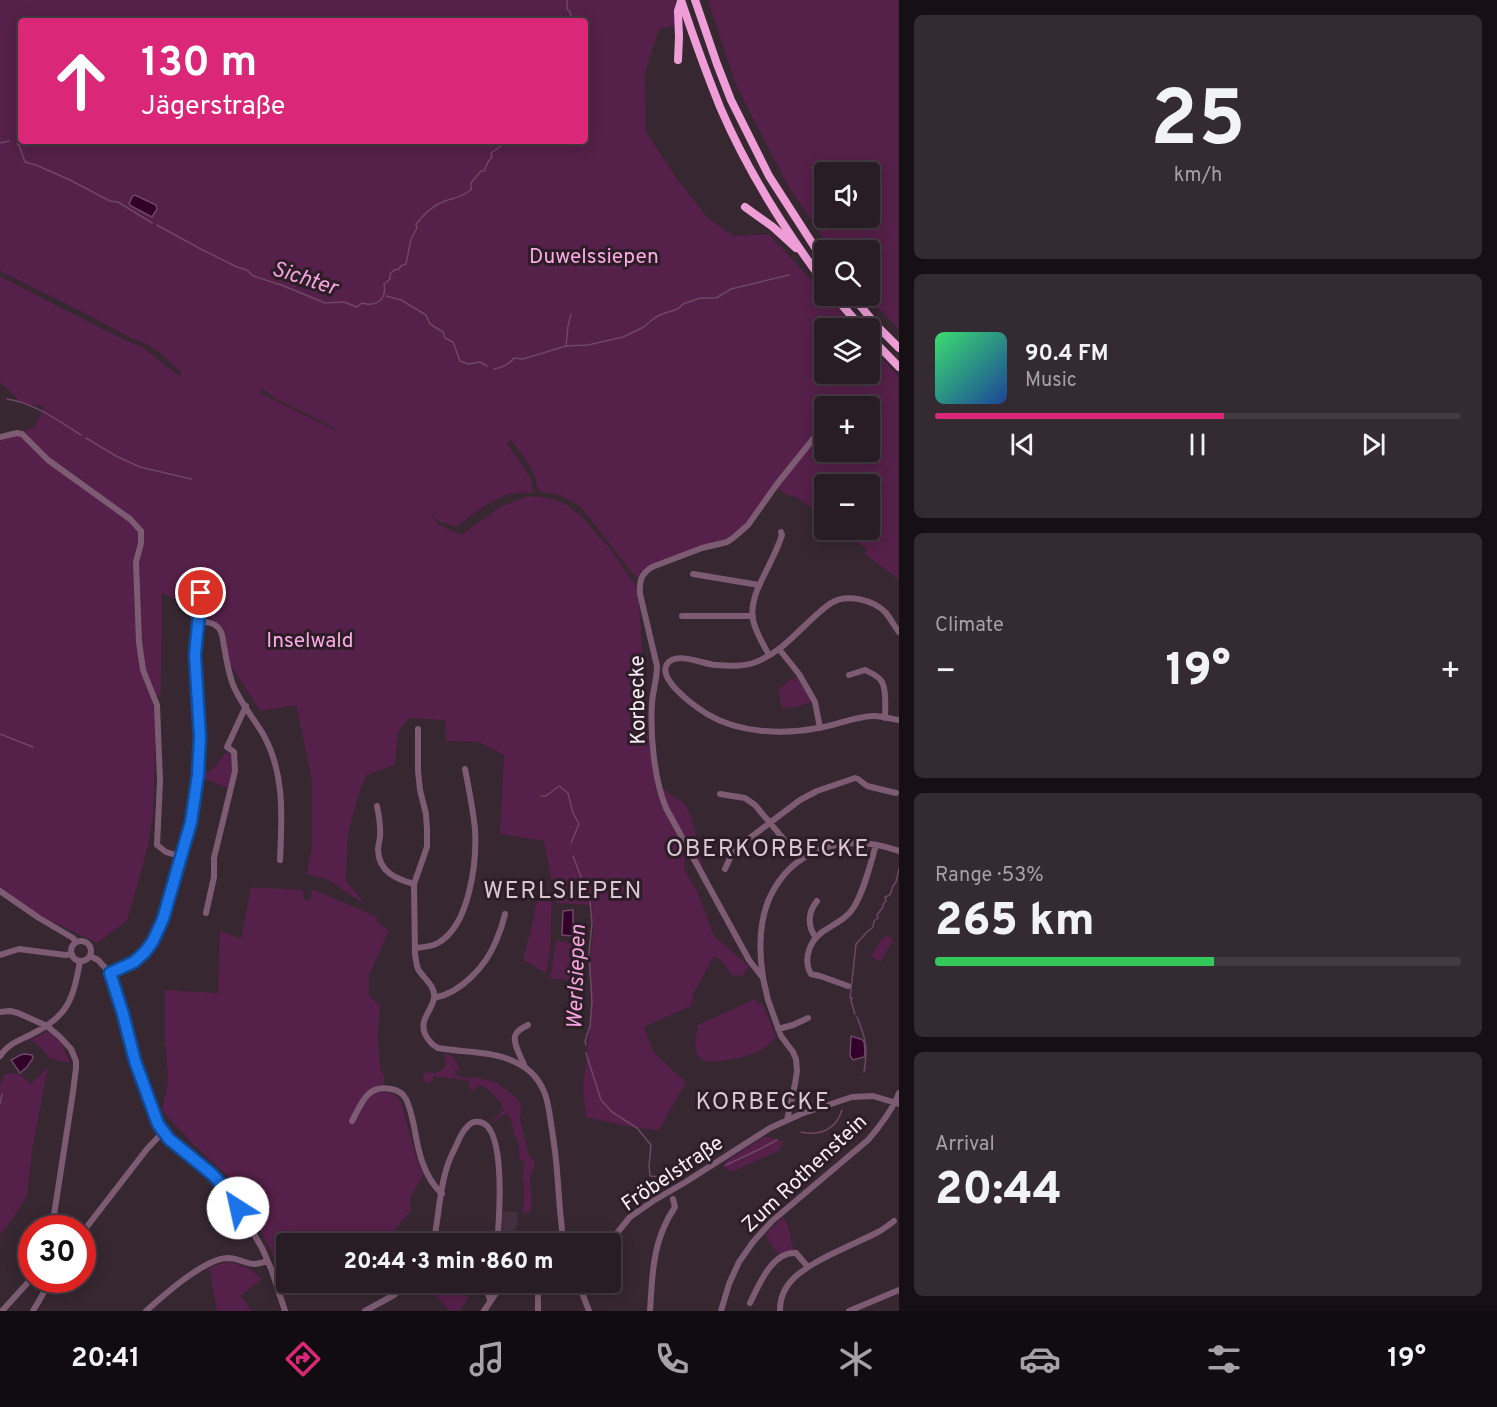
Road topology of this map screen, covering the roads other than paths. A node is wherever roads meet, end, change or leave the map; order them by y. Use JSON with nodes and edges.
{"nodes":[{"id":1,"x":681,"y":0,"type":"edge"},
{"id":2,"x":695,"y":0,"type":"edge"},
{"id":3,"x":678,"y":60,"type":"dead end"},
{"id":4,"x":745,"y":207,"type":"dead end"},
{"id":5,"x":814,"y":246,"type":"edge"},
{"id":6,"x":807,"y":260,"type":"junction"},
{"id":7,"x":814,"y":269,"type":"edge"},
{"id":8,"x":843,"y":306,"type":"edge"},
{"id":9,"x":860,"y":306,"type":"edge"},
{"id":10,"x":853,"y":318,"type":"edge"},
{"id":11,"x":880,"y":348,"type":"edge"},
{"id":12,"x":898,"y":348,"type":"edge"},
{"id":13,"x":898,"y":367,"type":"edge"},
{"id":14,"x":0,"y":437,"type":"edge"},
{"id":15,"x":814,"y":438,"type":"edge"},
{"id":16,"x":781,"y":532,"type":"dead end"},
{"id":17,"x":693,"y":574,"type":"dead end"},
{"id":18,"x":759,"y":585,"type":"junction"},
{"id":19,"x":201,"y":593,"type":"dead end"},
{"id":20,"x":682,"y":616,"type":"dead end"},
{"id":21,"x":753,"y":616,"type":"junction"},
{"id":22,"x":198,"y":622,"type":"junction"},
{"id":23,"x":898,"y":632,"type":"edge"},
{"id":24,"x":779,"y":650,"type":"junction"},
{"id":25,"x":770,"y":655,"type":"junction"},
{"id":26,"x":849,"y":675,"type":"dead end"},
{"id":27,"x":246,"y":706,"type":"junction"},
{"id":28,"x":885,"y":718,"type":"junction"},
{"id":29,"x":898,"y":720,"type":"edge"},
{"id":30,"x":820,"y":728,"type":"junction"},
{"id":31,"x":417,"y":729,"type":"dead end"},
{"id":32,"x":465,"y":769,"type":"dead end"},
{"id":33,"x":720,"y":794,"type":"dead end"},
{"id":34,"x":896,"y":794,"type":"dead end"},
{"id":35,"x":377,"y":806,"type":"dead end"},
{"id":36,"x":771,"y":823,"type":"junction"},
{"id":37,"x":876,"y":845,"type":"junction"},
{"id":38,"x":898,"y":851,"type":"edge"},
{"id":39,"x":182,"y":857,"type":"junction"},
{"id":40,"x":280,"y":860,"type":"dead end"},
{"id":41,"x":801,"y":860,"type":"junction"},
{"id":42,"x":725,"y":868,"type":"dead end"},
{"id":43,"x":414,"y":884,"type":"junction"},
{"id":44,"x":0,"y":891,"type":"edge"},
{"id":45,"x":816,"y":901,"type":"dead end"},
{"id":46,"x":206,"y":913,"type":"dead end"},
{"id":47,"x":505,"y":914,"type":"dead end"},
{"id":48,"x":816,"y":938,"type":"junction"},
{"id":49,"x":76,"y":942,"type":"junction"},
{"id":50,"x":416,"y":948,"type":"junction"},
{"id":51,"x":72,"y":954,"type":"junction"},
{"id":52,"x":0,"y":955,"type":"edge"},
{"id":53,"x":90,"y":956,"type":"junction"},
{"id":54,"x":80,"y":961,"type":"junction"},
{"id":55,"x":110,"y":973,"type":"junction"},
{"id":56,"x":763,"y":978,"type":"junction"},
{"id":57,"x":848,"y":986,"type":"dead end"},
{"id":58,"x":434,"y":998,"type":"junction"},
{"id":59,"x":0,"y":1012,"type":"edge"},
{"id":60,"x":808,"y":1018,"type":"dead end"},
{"id":61,"x":528,"y":1025,"type":"dead end"},
{"id":62,"x":47,"y":1026,"type":"junction"},
{"id":63,"x":778,"y":1029,"type":"junction"},
{"id":64,"x":0,"y":1056,"type":"edge"},
{"id":65,"x":525,"y":1068,"type":"junction"},
{"id":66,"x":898,"y":1093,"type":"edge"},
{"id":67,"x":897,"y":1103,"type":"edge"},
{"id":68,"x":787,"y":1120,"type":"junction"},
{"id":69,"x":352,"y":1121,"type":"dead end"},
{"id":70,"x":163,"y":1132,"type":"junction"},
{"id":71,"x":442,"y":1194,"type":"junction"},
{"id":72,"x":673,"y":1199,"type":"dead end"},
{"id":73,"x":54,"y":1215,"type":"edge"},
{"id":74,"x":96,"y":1215,"type":"edge"},
{"id":75,"x":894,"y":1221,"type":"dead end"},
{"id":76,"x":435,"y":1233,"type":"edge"},
{"id":77,"x":498,"y":1233,"type":"edge"},
{"id":78,"x":562,"y":1233,"type":"edge"},
{"id":79,"x":617,"y":1233,"type":"edge"},
{"id":80,"x":267,"y":1261,"type":"junction"},
{"id":81,"x":808,"y":1267,"type":"junction"},
{"id":82,"x":898,"y":1290,"type":"edge"},
{"id":83,"x":18,"y":1293,"type":"edge"},
{"id":84,"x":43,"y":1293,"type":"edge"},
{"id":85,"x":396,"y":1293,"type":"edge"},
{"id":86,"x":488,"y":1293,"type":"edge"},
{"id":87,"x":496,"y":1293,"type":"edge"},
{"id":88,"x":537,"y":1293,"type":"edge"},
{"id":89,"x":582,"y":1293,"type":"edge"},
{"id":90,"x":490,"y":1300,"type":"junction"},
{"id":91,"x":750,"y":1303,"type":"dead end"},
{"id":92,"x":2,"y":1311,"type":"edge"},
{"id":93,"x":33,"y":1311,"type":"edge"},
{"id":94,"x":146,"y":1311,"type":"edge"},
{"id":95,"x":285,"y":1311,"type":"edge"},
{"id":96,"x":365,"y":1311,"type":"edge"},
{"id":97,"x":484,"y":1311,"type":"edge"},
{"id":98,"x":538,"y":1311,"type":"edge"},
{"id":99,"x":589,"y":1311,"type":"edge"},
{"id":100,"x":650,"y":1311,"type":"edge"},
{"id":101,"x":721,"y":1311,"type":"edge"},
{"id":102,"x":780,"y":1311,"type":"edge"},
{"id":103,"x":849,"y":1311,"type":"edge"}],
"edges":[{"from":1,"to":3,"type":"highway"},
{"from":1,"to":6,"type":"highway"},
{"from":2,"to":5,"type":"highway"},
{"from":4,"to":6,"type":"highway"},
{"from":6,"to":7,"type":"highway"},
{"from":8,"to":10,"type":"highway"},
{"from":9,"to":12,"type":"highway"},
{"from":11,"to":13,"type":"highway"},
{"from":14,"to":39,"type":"street"},
{"from":15,"to":56,"type":"street","name":"Korbecke"},
{"from":16,"to":18,"type":"street"},
{"from":17,"to":18,"type":"street"},
{"from":18,"to":21,"type":"street"},
{"from":19,"to":22,"type":"street"},
{"from":20,"to":21,"type":"street"},
{"from":21,"to":25,"type":"street"},
{"from":22,"to":27,"type":"street"},
{"from":22,"to":39,"type":"street"},
{"from":23,"to":24,"type":"street"},
{"from":24,"to":25,"type":"street"},
{"from":24,"to":30,"type":"street"},
{"from":25,"to":30,"type":"street"},
{"from":26,"to":28,"type":"street"},
{"from":27,"to":40,"type":"street"},
{"from":27,"to":46,"type":"street"},
{"from":28,"to":29,"type":"street"},
{"from":28,"to":30,"type":"street"},
{"from":31,"to":43,"type":"street"},
{"from":32,"to":50,"type":"street"},
{"from":33,"to":36,"type":"street"},
{"from":34,"to":36,"type":"street"},
{"from":35,"to":43,"type":"street"},
{"from":36,"to":41,"type":"street"},
{"from":36,"to":42,"type":"street"},
{"from":37,"to":38,"type":"street"},
{"from":37,"to":41,"type":"street"},
{"from":37,"to":48,"type":"street"},
{"from":39,"to":55,"type":"street"},
{"from":41,"to":56,"type":"street"},
{"from":43,"to":50,"type":"street"},
{"from":44,"to":49,"type":"street"},
{"from":45,"to":48,"type":"street"},
{"from":47,"to":58,"type":"street"},
{"from":48,"to":57,"type":"street"},
{"from":49,"to":51,"type":"street"},
{"from":49,"to":53,"type":"street"},
{"from":50,"to":58,"type":"street"},
{"from":51,"to":52,"type":"street"},
{"from":51,"to":54,"type":"street"},
{"from":53,"to":54,"type":"street"},
{"from":53,"to":55,"type":"street"},
{"from":54,"to":62,"type":"street"},
{"from":55,"to":70,"type":"street"},
{"from":56,"to":63,"type":"street","name":"Korbecke"},
{"from":58,"to":65,"type":"street"},
{"from":59,"to":62,"type":"street"},
{"from":60,"to":63,"type":"street"},
{"from":61,"to":65,"type":"street"},
{"from":62,"to":64,"type":"street"},
{"from":62,"to":73,"type":"street"},
{"from":63,"to":68,"type":"street","name":"Korbecke"},
{"from":65,"to":78,"type":"street"},
{"from":66,"to":67,"type":"street","name":"Zum Rothenstein"},
{"from":67,"to":68,"type":"street","name":"Fröbelstraße"},
{"from":67,"to":101,"type":"street","name":"Zum Rothenstein"},
{"from":68,"to":79,"type":"street","name":"Fröbelstraße"},
{"from":69,"to":71,"type":"street"},
{"from":70,"to":74,"type":"street"},
{"from":70,"to":80,"type":"street"},
{"from":71,"to":76,"type":"street"},
{"from":71,"to":77,"type":"street"},
{"from":72,"to":100,"type":"street"},
{"from":75,"to":81,"type":"street"},
{"from":80,"to":94,"type":"street"},
{"from":80,"to":95,"type":"street"},
{"from":81,"to":91,"type":"street"},
{"from":81,"to":102,"type":"street"},
{"from":82,"to":103,"type":"street"},
{"from":83,"to":92,"type":"street"},
{"from":84,"to":93,"type":"street"},
{"from":85,"to":96,"type":"street"},
{"from":86,"to":90,"type":"street"},
{"from":87,"to":90,"type":"street"},
{"from":88,"to":98,"type":"street"},
{"from":89,"to":99,"type":"street"},
{"from":90,"to":97,"type":"street"}]}
